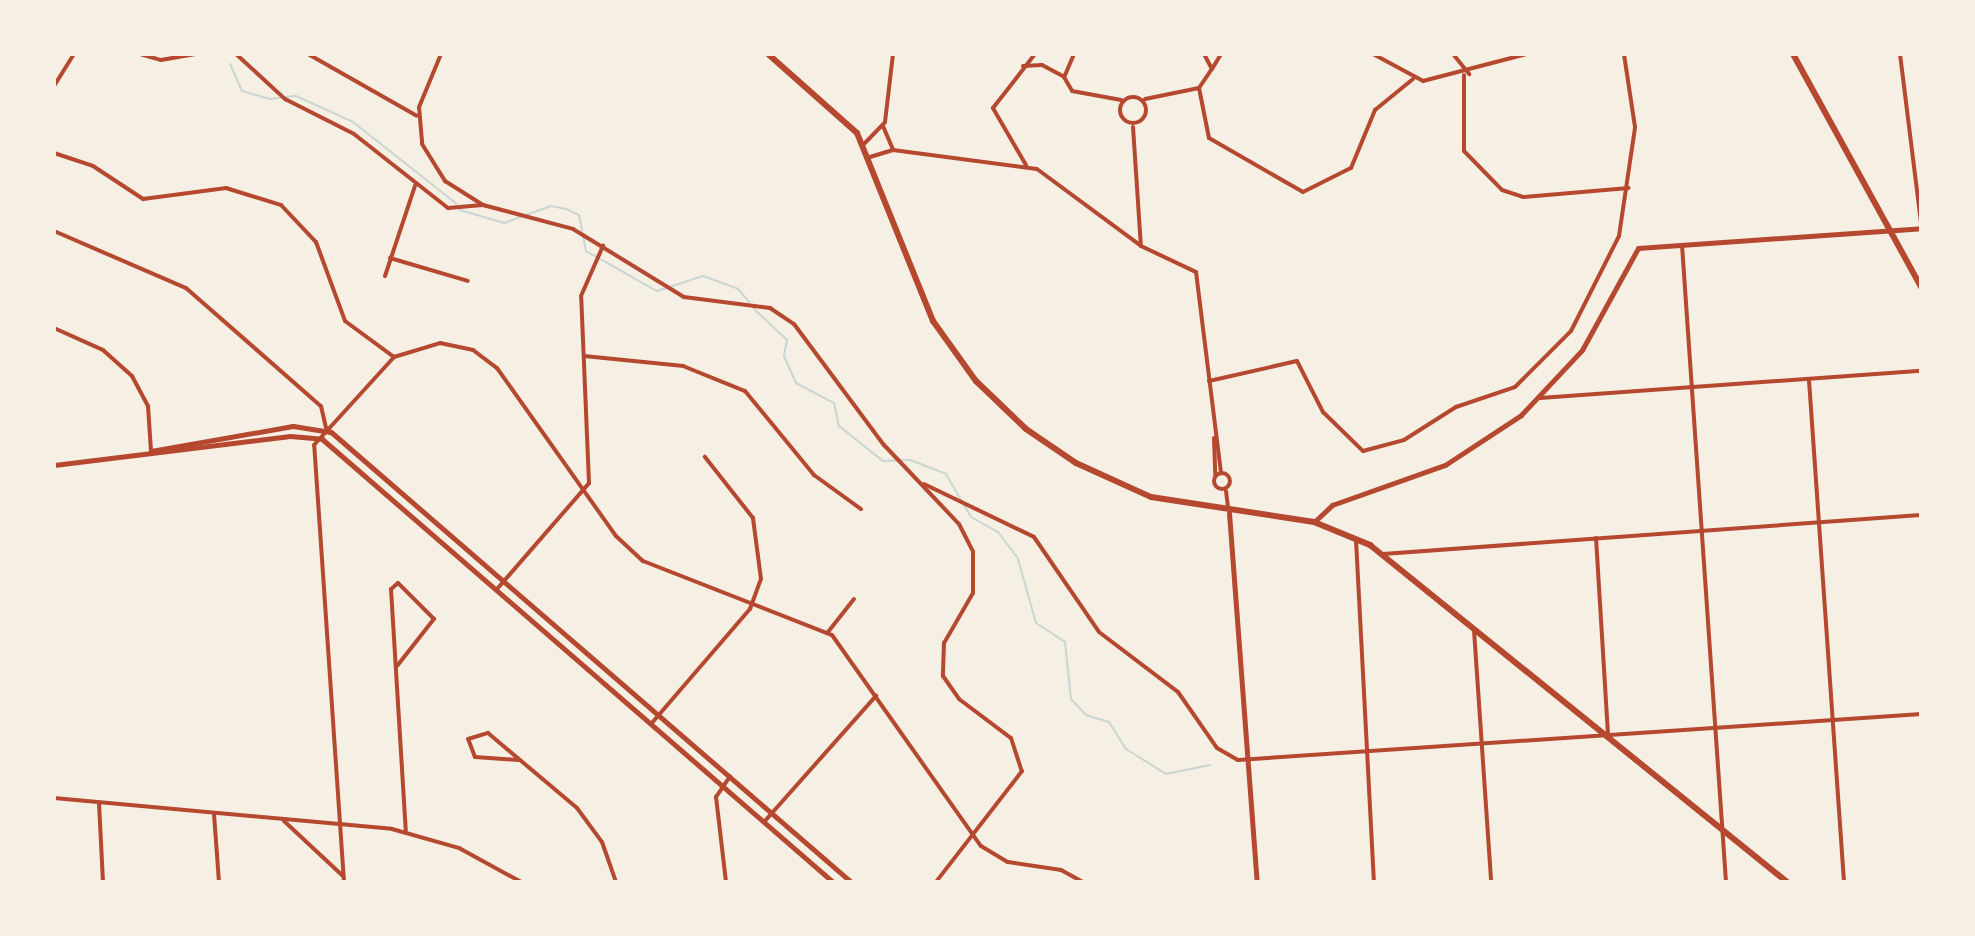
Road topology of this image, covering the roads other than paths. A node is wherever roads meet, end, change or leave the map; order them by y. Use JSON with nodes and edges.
{"nodes":[{"id":1,"x":74,"y":54,"type":"edge"},
{"id":2,"x":140,"y":54,"type":"edge"},
{"id":3,"x":195,"y":54,"type":"edge"},
{"id":4,"x":236,"y":54,"type":"edge"},
{"id":5,"x":308,"y":54,"type":"edge"},
{"id":6,"x":441,"y":54,"type":"edge"},
{"id":7,"x":768,"y":54,"type":"edge"},
{"id":8,"x":893,"y":54,"type":"edge"},
{"id":9,"x":1035,"y":54,"type":"edge"},
{"id":10,"x":1074,"y":54,"type":"edge"},
{"id":11,"x":1204,"y":54,"type":"edge"},
{"id":12,"x":1221,"y":54,"type":"edge"},
{"id":13,"x":1373,"y":54,"type":"edge"},
{"id":14,"x":1453,"y":54,"type":"edge"},
{"id":15,"x":1527,"y":54,"type":"edge"},
{"id":16,"x":1624,"y":54,"type":"edge"},
{"id":17,"x":1793,"y":54,"type":"edge"},
{"id":18,"x":1900,"y":54,"type":"edge"},
{"id":19,"x":1020,"y":66,"type":"junction"},
{"id":20,"x":1212,"y":69,"type":"junction"},
{"id":21,"x":1466,"y":74,"type":"junction"},
{"id":22,"x":1064,"y":77,"type":"junction"},
{"id":23,"x":1413,"y":79,"type":"junction"},
{"id":24,"x":54,"y":86,"type":"edge"},
{"id":25,"x":1199,"y":88,"type":"junction"},
{"id":26,"x":1145,"y":99,"type":"junction"},
{"id":27,"x":1121,"y":100,"type":"junction"},
{"id":28,"x":417,"y":116,"type":"junction"},
{"id":29,"x":883,"y":126,"type":"junction"},
{"id":30,"x":1133,"y":127,"type":"junction"},
{"id":31,"x":864,"y":144,"type":"junction"},
{"id":32,"x":893,"y":150,"type":"junction"},
{"id":33,"x":54,"y":153,"type":"edge"},
{"id":34,"x":870,"y":157,"type":"junction"},
{"id":35,"x":1026,"y":165,"type":"junction"},
{"id":36,"x":415,"y":186,"type":"junction"},
{"id":37,"x":1630,"y":188,"type":"junction"},
{"id":38,"x":483,"y":205,"type":"junction"},
{"id":39,"x":1921,"y":225,"type":"edge"},
{"id":40,"x":1892,"y":230,"type":"junction"},
{"id":41,"x":54,"y":231,"type":"edge"},
{"id":42,"x":1682,"y":245,"type":"junction"},
{"id":43,"x":603,"y":246,"type":"junction"},
{"id":44,"x":1141,"y":246,"type":"junction"},
{"id":45,"x":390,"y":258,"type":"junction"},
{"id":46,"x":1919,"y":275,"type":"edge"},
{"id":47,"x":385,"y":276,"type":"dead end"},
{"id":48,"x":468,"y":281,"type":"dead end"},
{"id":49,"x":1921,"y":287,"type":"edge"},
{"id":50,"x":54,"y":328,"type":"edge"},
{"id":51,"x":584,"y":356,"type":"junction"},
{"id":52,"x":394,"y":357,"type":"junction"},
{"id":53,"x":1921,"y":371,"type":"edge"},
{"id":54,"x":1809,"y":380,"type":"junction"},
{"id":55,"x":1209,"y":381,"type":"junction"},
{"id":56,"x":1692,"y":387,"type":"junction"},
{"id":57,"x":1540,"y":398,"type":"junction"},
{"id":58,"x":325,"y":429,"type":"junction"},
{"id":59,"x":237,"y":435,"type":"junction"},
{"id":60,"x":318,"y":437,"type":"junction"},
{"id":61,"x":1214,"y":438,"type":"junction"},
{"id":62,"x":238,"y":443,"type":"junction"},
{"id":63,"x":151,"y":451,"type":"junction"},
{"id":64,"x":705,"y":457,"type":"dead end"},
{"id":65,"x":54,"y":465,"type":"edge"},
{"id":66,"x":1221,"y":473,"type":"junction"},
{"id":67,"x":1215,"y":477,"type":"junction"},
{"id":68,"x":389,"y":481,"type":"junction"},
{"id":69,"x":921,"y":484,"type":"junction"},
{"id":70,"x":382,"y":490,"type":"junction"},
{"id":71,"x":584,"y":490,"type":"junction"},
{"id":72,"x":1226,"y":491,"type":"junction"},
{"id":73,"x":861,"y":509,"type":"dead end"},
{"id":74,"x":1229,"y":513,"type":"junction"},
{"id":75,"x":1921,"y":515,"type":"edge"},
{"id":76,"x":1314,"y":522,"type":"junction"},
{"id":77,"x":1819,"y":523,"type":"junction"},
{"id":78,"x":445,"y":529,"type":"junction"},
{"id":79,"x":1702,"y":531,"type":"junction"},
{"id":80,"x":437,"y":538,"type":"junction"},
{"id":81,"x":1357,"y":538,"type":"junction"},
{"id":82,"x":1596,"y":538,"type":"junction"},
{"id":83,"x":1383,"y":554,"type":"junction"},
{"id":84,"x":504,"y":581,"type":"junction"},
{"id":85,"x":497,"y":589,"type":"junction"},
{"id":86,"x":854,"y":599,"type":"dead end"},
{"id":87,"x":754,"y":604,"type":"junction"},
{"id":88,"x":1474,"y":628,"type":"junction"},
{"id":89,"x":828,"y":632,"type":"junction"},
{"id":90,"x":582,"y":648,"type":"junction"},
{"id":91,"x":574,"y":657,"type":"junction"},
{"id":92,"x":397,"y":666,"type":"junction"},
{"id":93,"x":876,"y":696,"type":"junction"},
{"id":94,"x":1921,"y":714,"type":"edge"},
{"id":95,"x":659,"y":715,"type":"junction"},
{"id":96,"x":1832,"y":720,"type":"junction"},
{"id":97,"x":651,"y":724,"type":"junction"},
{"id":98,"x":1716,"y":728,"type":"junction"},
{"id":99,"x":1608,"y":736,"type":"junction"},
{"id":100,"x":1482,"y":745,"type":"junction"},
{"id":101,"x":1365,"y":753,"type":"junction"},
{"id":102,"x":519,"y":760,"type":"junction"},
{"id":103,"x":1248,"y":762,"type":"junction"},
{"id":104,"x":730,"y":776,"type":"junction"},
{"id":105,"x":722,"y":785,"type":"junction"},
{"id":106,"x":54,"y":798,"type":"edge"},
{"id":107,"x":99,"y":803,"type":"junction"},
{"id":108,"x":214,"y":814,"type":"junction"},
{"id":109,"x":772,"y":814,"type":"junction"},
{"id":110,"x":284,"y":821,"type":"junction"},
{"id":111,"x":764,"y":822,"type":"junction"},
{"id":112,"x":340,"y":825,"type":"junction"},
{"id":113,"x":1723,"y":829,"type":"junction"},
{"id":114,"x":406,"y":832,"type":"junction"},
{"id":115,"x":971,"y":836,"type":"junction"},
{"id":116,"x":344,"y":879,"type":"edge"},
{"id":117,"x":847,"y":881,"type":"edge"},
{"id":118,"x":103,"y":882,"type":"edge"},
{"id":119,"x":219,"y":882,"type":"edge"},
{"id":120,"x":521,"y":882,"type":"edge"},
{"id":121,"x":616,"y":882,"type":"edge"},
{"id":122,"x":726,"y":882,"type":"edge"},
{"id":123,"x":833,"y":882,"type":"edge"},
{"id":124,"x":936,"y":882,"type":"edge"},
{"id":125,"x":1083,"y":882,"type":"edge"},
{"id":126,"x":1257,"y":882,"type":"edge"},
{"id":127,"x":1374,"y":882,"type":"edge"},
{"id":128,"x":1491,"y":882,"type":"edge"},
{"id":129,"x":1726,"y":882,"type":"edge"},
{"id":130,"x":1787,"y":882,"type":"edge"},
{"id":131,"x":1844,"y":882,"type":"edge"}],
"edges":[{"from":1,"to":24,"type":"street"},
{"from":2,"to":3,"type":"street"},
{"from":4,"to":36,"type":"street"},
{"from":5,"to":28,"type":"street"},
{"from":6,"to":28,"type":"street"},
{"from":7,"to":31,"type":"main road"},
{"from":8,"to":29,"type":"street"},
{"from":9,"to":19,"type":"street"},
{"from":10,"to":22,"type":"street"},
{"from":11,"to":20,"type":"street"},
{"from":12,"to":20,"type":"street"},
{"from":13,"to":23,"type":"street"},
{"from":14,"to":21,"type":"street"},
{"from":15,"to":21,"type":"street"},
{"from":16,"to":37,"type":"street"},
{"from":17,"to":40,"type":"main road"},
{"from":18,"to":39,"type":"street"},
{"from":19,"to":22,"type":"street"},
{"from":19,"to":35,"type":"street"},
{"from":20,"to":25,"type":"street"},
{"from":21,"to":23,"type":"street"},
{"from":21,"to":37,"type":"street"},
{"from":22,"to":27,"type":"street"},
{"from":23,"to":25,"type":"street"},
{"from":25,"to":26,"type":"street"},
{"from":26,"to":27,"type":"street"},
{"from":26,"to":30,"type":"street"},
{"from":27,"to":30,"type":"street"},
{"from":28,"to":38,"type":"street"},
{"from":29,"to":31,"type":"street"},
{"from":29,"to":32,"type":"street"},
{"from":30,"to":44,"type":"street"},
{"from":31,"to":34,"type":"main road"},
{"from":32,"to":34,"type":"street"},
{"from":32,"to":35,"type":"street"},
{"from":33,"to":52,"type":"street"},
{"from":34,"to":74,"type":"main road"},
{"from":35,"to":44,"type":"street"},
{"from":36,"to":38,"type":"street"},
{"from":36,"to":45,"type":"street"},
{"from":37,"to":55,"type":"street"},
{"from":38,"to":43,"type":"street"},
{"from":39,"to":40,"type":"main road"},
{"from":40,"to":42,"type":"main road"},
{"from":40,"to":46,"type":"main road"},
{"from":41,"to":58,"type":"street"},
{"from":42,"to":56,"type":"street"},
{"from":42,"to":57,"type":"main road"},
{"from":43,"to":51,"type":"street"},
{"from":43,"to":69,"type":"street"},
{"from":44,"to":55,"type":"street"},
{"from":45,"to":47,"type":"street"},
{"from":45,"to":48,"type":"street"},
{"from":46,"to":49,"type":"main road"},
{"from":50,"to":63,"type":"street"},
{"from":51,"to":71,"type":"street"},
{"from":51,"to":73,"type":"street"},
{"from":52,"to":58,"type":"street"},
{"from":52,"to":71,"type":"street"},
{"from":53,"to":54,"type":"street"},
{"from":54,"to":56,"type":"street"},
{"from":54,"to":77,"type":"street"},
{"from":55,"to":61,"type":"street"},
{"from":56,"to":57,"type":"street"},
{"from":56,"to":79,"type":"street"},
{"from":57,"to":76,"type":"main road"},
{"from":58,"to":59,"type":"main road"},
{"from":58,"to":60,"type":"street"},
{"from":58,"to":68,"type":"main road"},
{"from":59,"to":62,"type":"main road"},
{"from":59,"to":63,"type":"main road"},
{"from":60,"to":62,"type":"main road"},
{"from":60,"to":70,"type":"main road"},
{"from":60,"to":112,"type":"street"},
{"from":61,"to":66,"type":"street"},
{"from":61,"to":67,"type":"street"},
{"from":62,"to":63,"type":"main road"},
{"from":63,"to":65,"type":"main road"},
{"from":64,"to":87,"type":"street"},
{"from":66,"to":67,"type":"street"},
{"from":66,"to":72,"type":"street"},
{"from":67,"to":72,"type":"street"},
{"from":68,"to":70,"type":"main road"},
{"from":68,"to":78,"type":"main road"},
{"from":69,"to":103,"type":"street"},
{"from":69,"to":115,"type":"street"},
{"from":70,"to":80,"type":"main road"},
{"from":71,"to":84,"type":"street"},
{"from":71,"to":87,"type":"street"},
{"from":72,"to":74,"type":"street"},
{"from":74,"to":76,"type":"main road"},
{"from":74,"to":103,"type":"main road"},
{"from":75,"to":77,"type":"street"},
{"from":76,"to":81,"type":"main road"},
{"from":77,"to":79,"type":"street"},
{"from":77,"to":96,"type":"street"},
{"from":78,"to":80,"type":"main road"},
{"from":78,"to":84,"type":"main road"},
{"from":79,"to":82,"type":"street"},
{"from":79,"to":98,"type":"street"},
{"from":80,"to":85,"type":"main road"},
{"from":81,"to":83,"type":"main road"},
{"from":81,"to":101,"type":"street"},
{"from":82,"to":83,"type":"street"},
{"from":82,"to":99,"type":"street"},
{"from":83,"to":88,"type":"main road"},
{"from":84,"to":85,"type":"street"},
{"from":84,"to":90,"type":"main road"},
{"from":85,"to":91,"type":"main road"},
{"from":86,"to":89,"type":"street"},
{"from":87,"to":89,"type":"street"},
{"from":87,"to":95,"type":"street"},
{"from":88,"to":99,"type":"main road"},
{"from":88,"to":100,"type":"street"},
{"from":89,"to":93,"type":"street"},
{"from":90,"to":91,"type":"main road"},
{"from":90,"to":95,"type":"main road"},
{"from":91,"to":97,"type":"main road"},
{"from":92,"to":92,"type":"street"},
{"from":92,"to":114,"type":"street"},
{"from":93,"to":109,"type":"street"},
{"from":93,"to":115,"type":"street"},
{"from":94,"to":96,"type":"street"},
{"from":95,"to":97,"type":"street"},
{"from":95,"to":104,"type":"main road"},
{"from":96,"to":98,"type":"street"},
{"from":96,"to":131,"type":"street"},
{"from":97,"to":105,"type":"main road"},
{"from":98,"to":99,"type":"street"},
{"from":98,"to":113,"type":"street"},
{"from":99,"to":100,"type":"street"},
{"from":99,"to":113,"type":"main road"},
{"from":100,"to":101,"type":"street"},
{"from":100,"to":128,"type":"street"},
{"from":101,"to":103,"type":"street"},
{"from":101,"to":127,"type":"street"},
{"from":102,"to":102,"type":"street"},
{"from":102,"to":121,"type":"street"},
{"from":103,"to":126,"type":"main road"},
{"from":104,"to":105,"type":"street"},
{"from":104,"to":109,"type":"main road"},
{"from":105,"to":111,"type":"main road"},
{"from":105,"to":122,"type":"street"},
{"from":106,"to":107,"type":"street"},
{"from":107,"to":108,"type":"street"},
{"from":107,"to":118,"type":"street"},
{"from":108,"to":110,"type":"street"},
{"from":108,"to":119,"type":"street"},
{"from":109,"to":111,"type":"street"},
{"from":109,"to":117,"type":"main road"},
{"from":110,"to":112,"type":"street"},
{"from":110,"to":116,"type":"street"},
{"from":111,"to":123,"type":"main road"},
{"from":112,"to":114,"type":"street"},
{"from":112,"to":116,"type":"street"},
{"from":113,"to":129,"type":"street"},
{"from":113,"to":130,"type":"main road"},
{"from":114,"to":120,"type":"street"},
{"from":115,"to":124,"type":"street"},
{"from":115,"to":125,"type":"street"}]}
